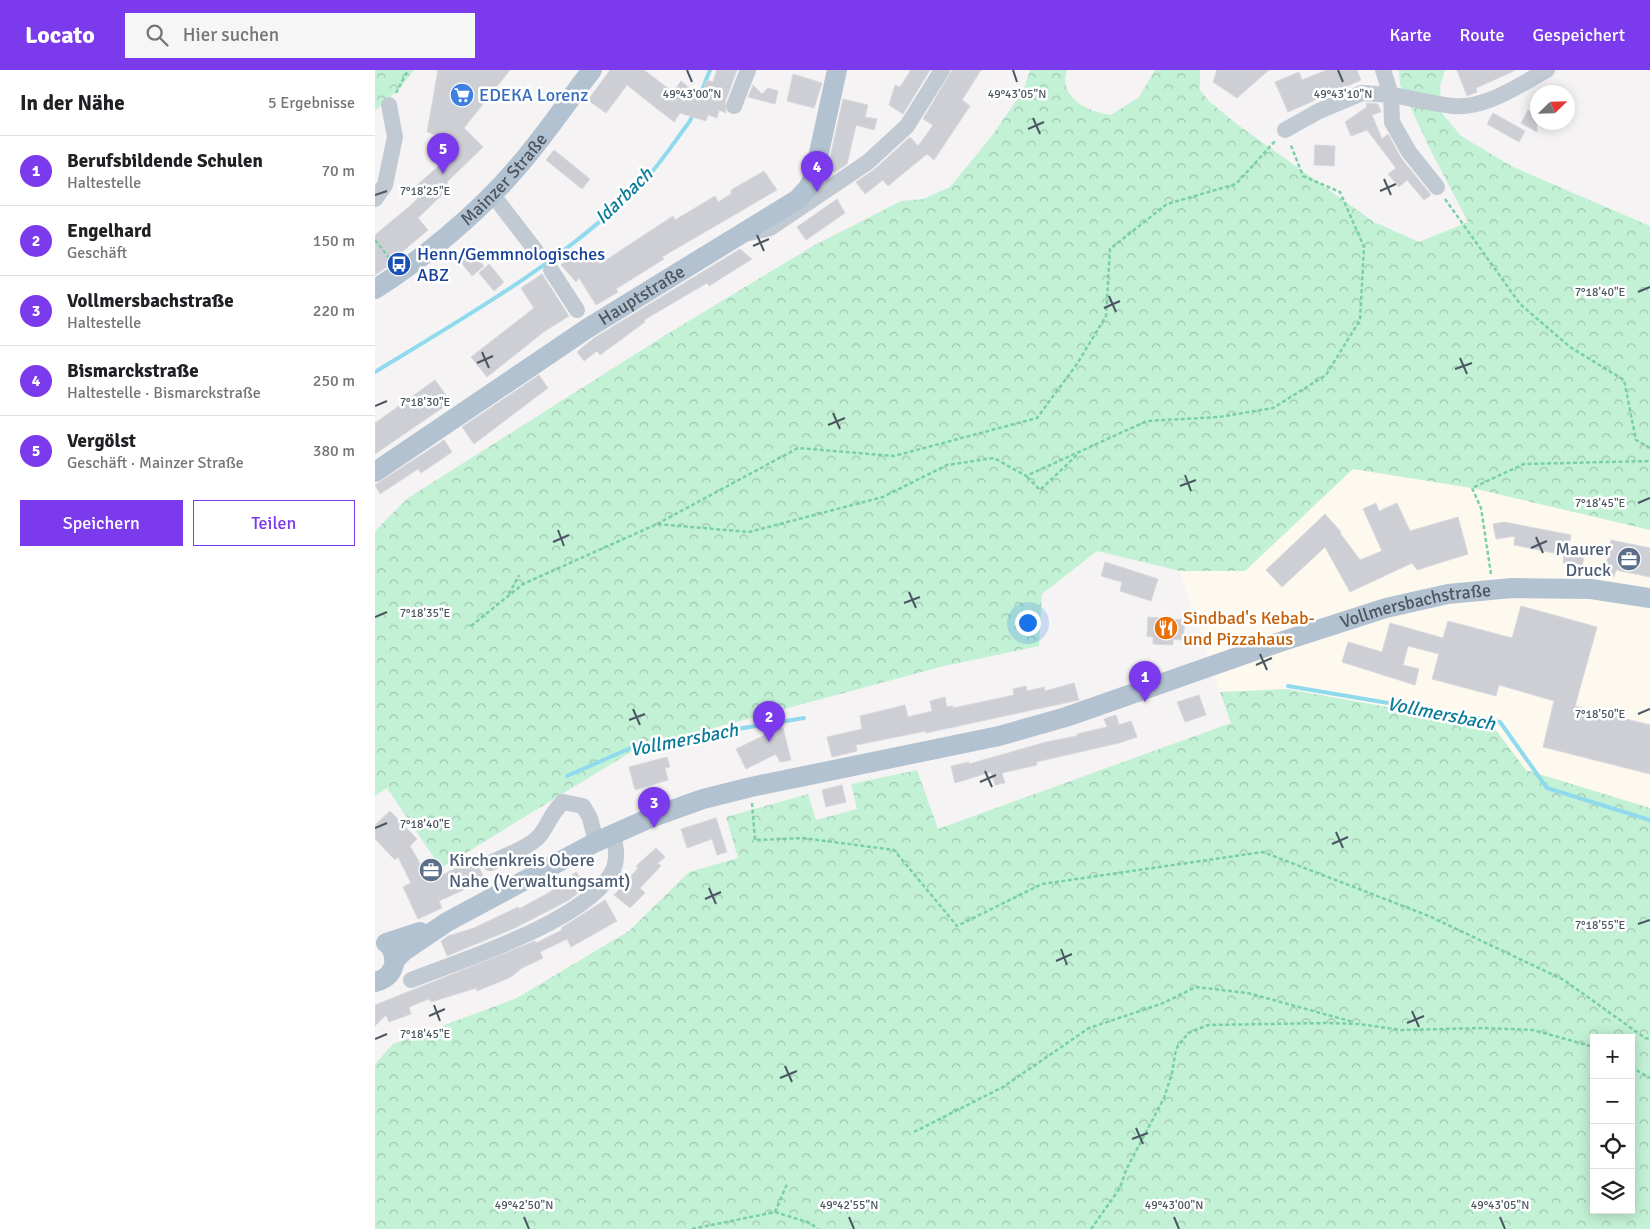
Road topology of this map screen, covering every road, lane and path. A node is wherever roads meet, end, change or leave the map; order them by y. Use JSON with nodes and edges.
{"nodes":[{"id":1,"x":408,"y":70,"type":"edge"},
{"id":2,"x":592,"y":70,"type":"edge"},
{"id":3,"x":748,"y":70,"type":"edge"},
{"id":4,"x":837,"y":70,"type":"edge"},
{"id":5,"x":942,"y":70,"type":"edge"},
{"id":6,"x":1383,"y":70,"type":"edge"},
{"id":7,"x":1547,"y":70,"type":"edge"},
{"id":8,"x":1391,"y":95,"type":"junction"},
{"id":9,"x":389,"y":106,"type":"joint"},
{"id":10,"x":734,"y":106,"type":"dead end"},
{"id":11,"x":1285,"y":130,"type":"junction"},
{"id":12,"x":1437,"y":187,"type":"joint"},
{"id":13,"x":493,"y":194,"type":"junction"},
{"id":14,"x":375,"y":199,"type":"edge"},
{"id":15,"x":742,"y":234,"type":"junction"},
{"id":16,"x":375,"y":240,"type":"edge"},
{"id":17,"x":536,"y":251,"type":"dead end"},
{"id":18,"x":551,"y":270,"type":"dead end"},
{"id":19,"x":401,"y":272,"type":"junction"},
{"id":20,"x":375,"y":289,"type":"edge"},
{"id":21,"x":577,"y":310,"type":"dead end"},
{"id":22,"x":1650,"y":448,"type":"edge"},
{"id":23,"x":1081,"y":451,"type":"junction"},
{"id":24,"x":1650,"y":461,"type":"edge"},
{"id":25,"x":375,"y":472,"type":"edge"},
{"id":26,"x":1027,"y":476,"type":"junction"},
{"id":27,"x":657,"y":524,"type":"junction"},
{"id":28,"x":519,"y":574,"type":"dead end"},
{"id":29,"x":1495,"y":590,"type":"junction"},
{"id":30,"x":509,"y":596,"type":"junction"},
{"id":31,"x":1650,"y":598,"type":"edge"},
{"id":32,"x":471,"y":626,"type":"dead end"},
{"id":33,"x":751,"y":787,"type":"junction"},
{"id":34,"x":605,"y":838,"type":"junction"},
{"id":35,"x":490,"y":863,"type":"dead end"},
{"id":36,"x":385,"y":947,"type":"edge"},
{"id":37,"x":411,"y":980,"type":"dead end"},
{"id":38,"x":375,"y":982,"type":"edge"},
{"id":39,"x":1359,"y":1024,"type":"junction"},
{"id":40,"x":1650,"y":1039,"type":"edge"},
{"id":41,"x":1590,"y":1046,"type":"edge"},
{"id":42,"x":1635,"y":1069,"type":"edge"},
{"id":43,"x":1650,"y":1078,"type":"edge"},
{"id":44,"x":913,"y":1132,"type":"dead end"},
{"id":45,"x":787,"y":1184,"type":"dead end"},
{"id":46,"x":775,"y":1212,"type":"junction"},
{"id":47,"x":692,"y":1229,"type":"edge"},
{"id":48,"x":819,"y":1229,"type":"edge"},
{"id":49,"x":1091,"y":1229,"type":"edge"}],
"edges":[{"from":1,"to":9,"type":"path"},
{"from":2,"to":13,"type":"main road","name":"Mainzer Straße"},
{"from":3,"to":10,"type":"street"},
{"from":4,"to":15,"type":"main road","name":"Hauptstraße"},
{"from":5,"to":15,"type":"street"},
{"from":6,"to":8,"type":"street"},
{"from":7,"to":8,"type":"street"},
{"from":8,"to":11,"type":"street"},
{"from":8,"to":12,"type":"street"},
{"from":9,"to":14,"type":"street"},
{"from":11,"to":23,"type":"path"},
{"from":11,"to":27,"type":"path"},
{"from":12,"to":22,"type":"path"},
{"from":13,"to":17,"type":"street"},
{"from":13,"to":19,"type":"main road","name":"Mainzer Straße"},
{"from":15,"to":25,"type":"main road","name":"Hauptstraße"},
{"from":16,"to":19,"type":"path"},
{"from":18,"to":21,"type":"street"},
{"from":19,"to":20,"type":"main road","name":"Mainzer Straße"},
{"from":23,"to":26,"type":"path"},
{"from":23,"to":26,"type":"path"},
{"from":24,"to":29,"type":"path"},
{"from":26,"to":27,"type":"path"},
{"from":27,"to":30,"type":"path"},
{"from":28,"to":30,"type":"path"},
{"from":29,"to":31,"type":"main road","name":"Vollmersbachstraße"},
{"from":29,"to":33,"type":"main road","name":"Vollmersbachstraße"},
{"from":30,"to":32,"type":"path"},
{"from":33,"to":34,"type":"main road","name":"Vollmersbachstraße"},
{"from":33,"to":40,"type":"path"},
{"from":34,"to":35,"type":"street"},
{"from":34,"to":36,"type":"main road","name":"Vollmersbachstraße"},
{"from":34,"to":37,"type":"street"},
{"from":36,"to":38,"type":"main road","name":"Vollmersbachstraße"},
{"from":39,"to":41,"type":"path"},
{"from":39,"to":44,"type":"path"},
{"from":39,"to":49,"type":"path"},
{"from":42,"to":43,"type":"path"},
{"from":45,"to":46,"type":"path"},
{"from":46,"to":47,"type":"path"},
{"from":46,"to":48,"type":"path"}]}
